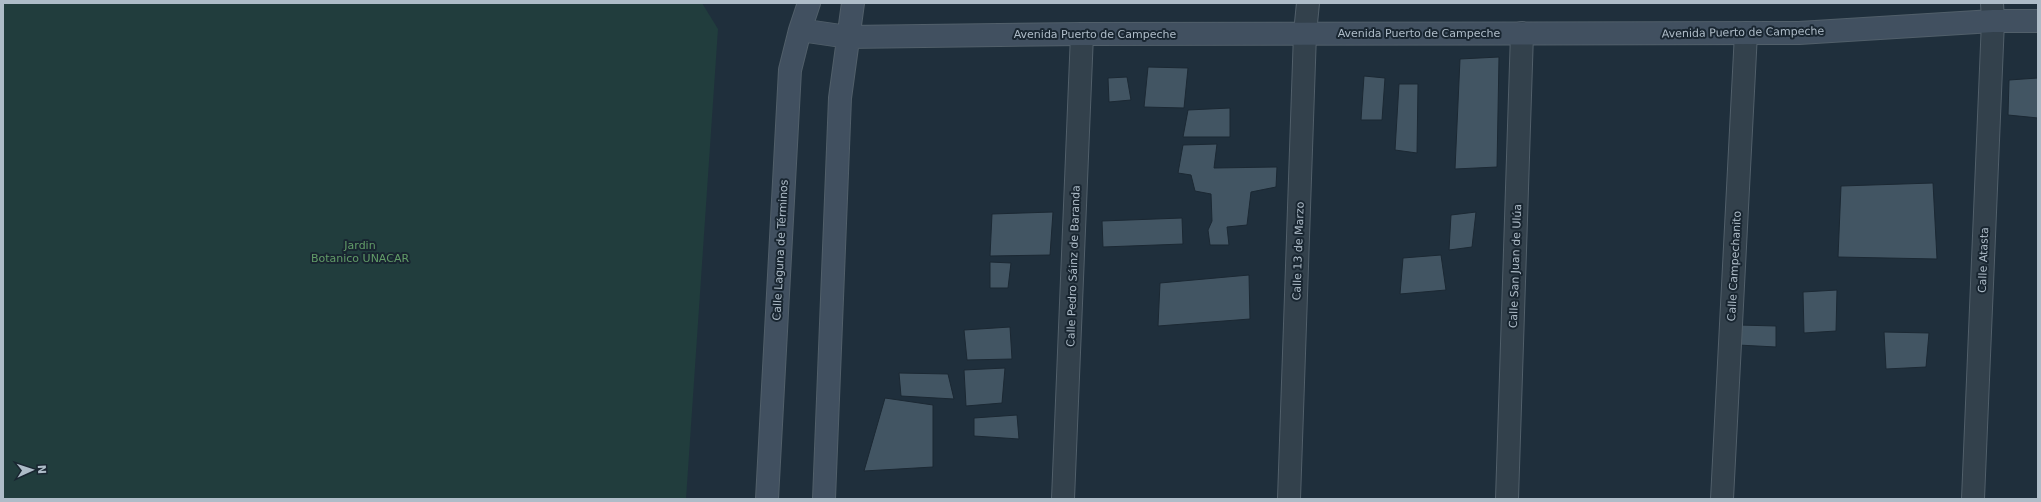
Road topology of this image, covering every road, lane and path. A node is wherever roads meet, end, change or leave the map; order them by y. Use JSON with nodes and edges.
{"nodes":[{"id":1,"x":809,"y":3,"type":"edge"},
{"id":2,"x":853,"y":3,"type":"edge"},
{"id":3,"x":1308,"y":3,"type":"edge"},
{"id":4,"x":1992,"y":12,"type":"edge"},
{"id":5,"x":2038,"y":21,"type":"edge"},
{"id":6,"x":800,"y":30,"type":"junction"},
{"id":7,"x":1305,"y":33,"type":"junction"},
{"id":8,"x":1522,"y":33,"type":"junction"},
{"id":9,"x":1746,"y":33,"type":"junction"},
{"id":10,"x":1082,"y":34,"type":"junction"},
{"id":11,"x":848,"y":37,"type":"junction"},
{"id":12,"x":767,"y":499,"type":"edge"},
{"id":13,"x":824,"y":499,"type":"edge"},
{"id":14,"x":1063,"y":499,"type":"edge"},
{"id":15,"x":1289,"y":499,"type":"edge"},
{"id":16,"x":1507,"y":499,"type":"edge"},
{"id":17,"x":1722,"y":499,"type":"edge"},
{"id":18,"x":1974,"y":499,"type":"edge"}],
"edges":[{"from":1,"to":6,"type":"main road","name":"Calle Laguna de Términos"},
{"from":2,"to":11,"type":"main road"},
{"from":3,"to":7,"type":"street","name":"Calle 13 de Marzo"},
{"from":4,"to":5,"type":"main road","name":"Avenida Puerto de Campeche"},
{"from":4,"to":9,"type":"main road","name":"Avenida Puerto de Campeche"},
{"from":4,"to":18,"type":"street","name":"Calle Atasta"},
{"from":6,"to":11,"type":"main road","name":"Avenida Puerto de Campeche"},
{"from":6,"to":12,"type":"main road","name":"Calle Laguna de Términos"},
{"from":7,"to":8,"type":"main road","name":"Avenida Puerto de Campeche"},
{"from":7,"to":10,"type":"main road","name":"Avenida Puerto de Campeche"},
{"from":7,"to":15,"type":"street","name":"Calle 13 de Marzo"},
{"from":8,"to":9,"type":"main road","name":"Avenida Puerto de Campeche"},
{"from":8,"to":16,"type":"street","name":"Calle San Juan de Ulúa"},
{"from":9,"to":17,"type":"street","name":"Calle Campechanito"},
{"from":10,"to":11,"type":"main road","name":"Avenida Puerto de Campeche"},
{"from":10,"to":14,"type":"street","name":"Calle Pedro Sáinz de Baranda"},
{"from":11,"to":13,"type":"main road"}]}
